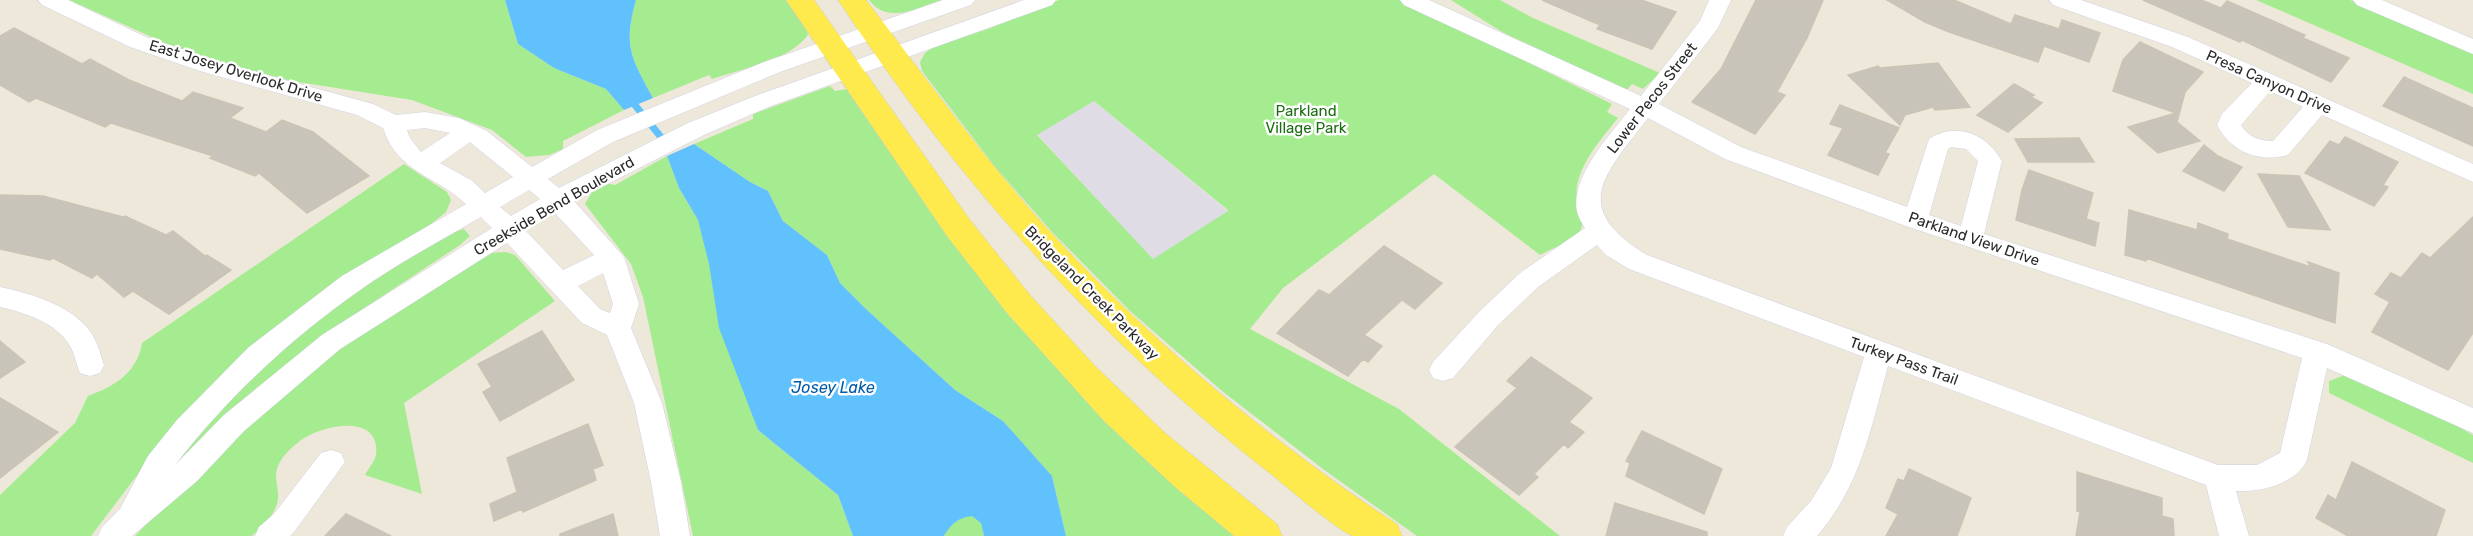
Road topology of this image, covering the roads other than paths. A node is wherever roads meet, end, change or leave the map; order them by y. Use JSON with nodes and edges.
{"nodes":[{"id":1,"x":49,"y":0,"type":"edge"},
{"id":2,"x":800,"y":0,"type":"edge"},
{"id":3,"x":852,"y":0,"type":"edge"},
{"id":4,"x":964,"y":0,"type":"edge"},
{"id":5,"x":1045,"y":0,"type":"edge"},
{"id":6,"x":1411,"y":0,"type":"edge"},
{"id":7,"x":1438,"y":0,"type":"edge"},
{"id":8,"x":2060,"y":0,"type":"edge"},
{"id":9,"x":2364,"y":0,"type":"edge"},
{"id":10,"x":1716,"y":1,"type":"edge"},
{"id":11,"x":1485,"y":35,"type":"junction"},
{"id":12,"x":884,"y":44,"type":"junction"},
{"id":13,"x":2473,"y":47,"type":"edge"},
{"id":14,"x":841,"y":58,"type":"junction"},
{"id":15,"x":2266,"y":81,"type":"junction"},
{"id":16,"x":2318,"y":104,"type":"junction"},
{"id":17,"x":1646,"y":107,"type":"junction"},
{"id":18,"x":393,"y":123,"type":"junction"},
{"id":19,"x":468,"y":132,"type":"junction"},
{"id":20,"x":422,"y":163,"type":"junction"},
{"id":21,"x":2473,"y":174,"type":"edge"},
{"id":22,"x":530,"y":176,"type":"junction"},
{"id":23,"x":558,"y":201,"type":"junction"},
{"id":24,"x":483,"y":204,"type":"junction"},
{"id":25,"x":1915,"y":220,"type":"junction"},
{"id":26,"x":510,"y":230,"type":"junction"},
{"id":27,"x":1599,"y":231,"type":"junction"},
{"id":28,"x":1970,"y":239,"type":"junction"},
{"id":29,"x":611,"y":257,"type":"junction"},
{"id":30,"x":561,"y":283,"type":"junction"},
{"id":31,"x":0,"y":297,"type":"edge"},
{"id":32,"x":618,"y":328,"type":"junction"},
{"id":33,"x":1879,"y":352,"type":"junction"},
{"id":34,"x":2317,"y":352,"type":"junction"},
{"id":35,"x":90,"y":365,"type":"dead end"},
{"id":36,"x":1443,"y":370,"type":"dead end"},
{"id":37,"x":2473,"y":421,"type":"edge"},
{"id":38,"x":331,"y":462,"type":"dead end"},
{"id":39,"x":2217,"y":477,"type":"junction"},
{"id":40,"x":120,"y":529,"type":"edge"},
{"id":41,"x":270,"y":536,"type":"edge"},
{"id":42,"x":675,"y":536,"type":"edge"},
{"id":43,"x":1263,"y":536,"type":"edge"},
{"id":44,"x":1383,"y":536,"type":"edge"},
{"id":45,"x":1798,"y":536,"type":"edge"},
{"id":46,"x":2234,"y":536,"type":"edge"}],
"edges":[{"from":1,"to":18,"type":"street","name":"East Josey Overlook Drive"},
{"from":2,"to":14,"type":"main road"},
{"from":3,"to":12,"type":"main road","name":"Bridgeland Creek Parkway"},
{"from":4,"to":12,"type":"street","name":"Creekside Bend Boulevard"},
{"from":5,"to":12,"type":"street","name":"Creekside Bend Boulevard"},
{"from":6,"to":11,"type":"street","name":"Parkland View Drive"},
{"from":7,"to":11,"type":"street","name":"Parkland View Drive"},
{"from":8,"to":15,"type":"street","name":"Presa Canyon Drive"},
{"from":9,"to":13,"type":"street"},
{"from":10,"to":17,"type":"street","name":"Lower Pecos Street"},
{"from":11,"to":17,"type":"street","name":"Parkland View Drive"},
{"from":12,"to":14,"type":"street","name":"Creekside Bend Boulevard"},
{"from":12,"to":14,"type":"street","name":"Creekside Bend Boulevard"},
{"from":12,"to":44,"type":"main road","name":"Bridgeland Creek Parkway"},
{"from":14,"to":22,"type":"street","name":"Creekside Bend Boulevard"},
{"from":14,"to":23,"type":"street","name":"Creekside Bend Boulevard"},
{"from":14,"to":43,"type":"main road"},
{"from":15,"to":16,"type":"street","name":"Presa Canyon Drive"},
{"from":15,"to":16,"type":"street"},
{"from":16,"to":21,"type":"street","name":"Presa Canyon Drive"},
{"from":17,"to":25,"type":"street","name":"Parkland View Drive"},
{"from":17,"to":27,"type":"street","name":"Lower Pecos Street"},
{"from":18,"to":19,"type":"street"},
{"from":18,"to":20,"type":"street"},
{"from":19,"to":20,"type":"street"},
{"from":19,"to":22,"type":"street"},
{"from":20,"to":24,"type":"street"},
{"from":22,"to":23,"type":"street"},
{"from":22,"to":24,"type":"street","name":"Creekside Bend Boulevard"},
{"from":23,"to":26,"type":"street","name":"Creekside Bend Boulevard"},
{"from":23,"to":29,"type":"street"},
{"from":24,"to":26,"type":"street"},
{"from":24,"to":40,"type":"street","name":"Creekside Bend Boulevard"},
{"from":25,"to":28,"type":"street","name":"Parkland View Drive"},
{"from":25,"to":28,"type":"street"},
{"from":26,"to":30,"type":"street"},
{"from":26,"to":40,"type":"street","name":"Creekside Bend Boulevard"},
{"from":27,"to":33,"type":"street","name":"Turkey Pass Trail"},
{"from":27,"to":36,"type":"street"},
{"from":28,"to":34,"type":"street","name":"Parkland View Drive"},
{"from":29,"to":30,"type":"street"},
{"from":29,"to":32,"type":"street"},
{"from":30,"to":32,"type":"street"},
{"from":31,"to":35,"type":"street"},
{"from":32,"to":42,"type":"street"},
{"from":33,"to":39,"type":"street","name":"Turkey Pass Trail"},
{"from":33,"to":45,"type":"street"},
{"from":34,"to":37,"type":"street","name":"Parkland View Drive"},
{"from":34,"to":39,"type":"street","name":"Turkey Pass Trail"},
{"from":38,"to":41,"type":"street"},
{"from":39,"to":46,"type":"street"}]}
